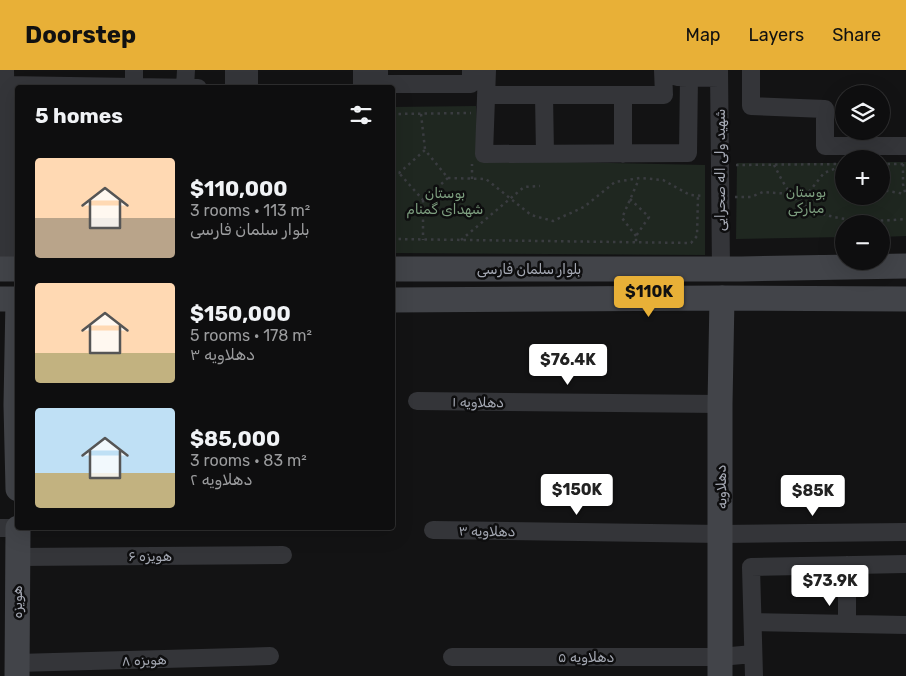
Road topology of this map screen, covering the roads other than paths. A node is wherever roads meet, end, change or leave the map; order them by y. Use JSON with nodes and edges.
{"nodes":[{"id":1,"x":186,"y":70,"type":"edge"},
{"id":2,"x":234,"y":70,"type":"edge"},
{"id":3,"x":249,"y":70,"type":"edge"},
{"id":4,"x":362,"y":70,"type":"edge"},
{"id":5,"x":379,"y":70,"type":"edge"},
{"id":6,"x":471,"y":70,"type":"edge"},
{"id":7,"x":487,"y":70,"type":"edge"},
{"id":8,"x":751,"y":70,"type":"edge"},
{"id":9,"x":675,"y":74,"type":"edge"},
{"id":10,"x":719,"y":74,"type":"edge"},
{"id":11,"x":6,"y":77,"type":"edge"},
{"id":12,"x":134,"y":78,"type":"edge"},
{"id":13,"x":26,"y":85,"type":"edge"},
{"id":14,"x":42,"y":85,"type":"edge"},
{"id":15,"x":174,"y":85,"type":"edge"},
{"id":16,"x":185,"y":85,"type":"edge"},
{"id":17,"x":234,"y":85,"type":"edge"},
{"id":18,"x":249,"y":85,"type":"edge"},
{"id":19,"x":362,"y":85,"type":"edge"},
{"id":20,"x":486,"y":95,"type":"junction"},
{"id":21,"x":544,"y":95,"type":"junction"},
{"id":22,"x":623,"y":95,"type":"junction"},
{"id":23,"x":906,"y":146,"type":"edge"},
{"id":24,"x":545,"y":154,"type":"junction"},
{"id":25,"x":623,"y":154,"type":"junction"},
{"id":26,"x":4,"y":224,"type":"edge"},
{"id":27,"x":906,"y":266,"type":"edge"},
{"id":28,"x":9,"y":269,"type":"edge"},
{"id":29,"x":395,"y":269,"type":"edge"},
{"id":30,"x":721,"y":269,"type":"junction"},
{"id":31,"x":722,"y":298,"type":"junction"},
{"id":32,"x":0,"y":299,"type":"edge"},
{"id":33,"x":15,"y":299,"type":"edge"},
{"id":34,"x":906,"y":299,"type":"edge"},
{"id":35,"x":395,"y":300,"type":"edge"},
{"id":36,"x":416,"y":401,"type":"dead end"},
{"id":37,"x":720,"y":404,"type":"junction"},
{"id":38,"x":0,"y":528,"type":"edge"},
{"id":39,"x":15,"y":528,"type":"edge"},
{"id":40,"x":18,"y":530,"type":"edge"},
{"id":41,"x":433,"y":530,"type":"dead end"},
{"id":42,"x":906,"y":532,"type":"edge"},
{"id":43,"x":721,"y":534,"type":"junction"},
{"id":44,"x":283,"y":555,"type":"dead end"},
{"id":45,"x":17,"y":557,"type":"junction"},
{"id":46,"x":906,"y":564,"type":"edge"},
{"id":47,"x":846,"y":565,"type":"junction"},
{"id":48,"x":753,"y":622,"type":"junction"},
{"id":49,"x":847,"y":624,"type":"junction"},
{"id":50,"x":906,"y":625,"type":"edge"},
{"id":51,"x":753,"y":654,"type":"junction"},
{"id":52,"x":270,"y":656,"type":"dead end"},
{"id":53,"x":452,"y":657,"type":"dead end"},
{"id":54,"x":720,"y":666,"type":"edge"},
{"id":55,"x":17,"y":670,"type":"edge"},
{"id":56,"x":754,"y":676,"type":"edge"}],
"edges":[{"from":1,"to":16,"type":"street"},
{"from":2,"to":17,"type":"street"},
{"from":3,"to":18,"type":"street"},
{"from":4,"to":19,"type":"street"},
{"from":5,"to":6,"type":"street"},
{"from":7,"to":20,"type":"street"},
{"from":8,"to":23,"type":"street"},
{"from":9,"to":10,"type":"street"},
{"from":9,"to":22,"type":"street"},
{"from":9,"to":25,"type":"street"},
{"from":10,"to":30,"type":"street","name":"شهید ولی اله صحرایی"},
{"from":11,"to":13,"type":"street"},
{"from":11,"to":26,"type":"street"},
{"from":12,"to":14,"type":"street"},
{"from":12,"to":15,"type":"street"},
{"from":20,"to":21,"type":"street"},
{"from":20,"to":24,"type":"street"},
{"from":21,"to":22,"type":"street"},
{"from":21,"to":24,"type":"street"},
{"from":22,"to":25,"type":"street"},
{"from":24,"to":25,"type":"street"},
{"from":26,"to":28,"type":"street"},
{"from":27,"to":30,"type":"main road","name":"بلوار سلمان فارسی"},
{"from":29,"to":30,"type":"main road","name":"بلوار سلمان فارسی"},
{"from":31,"to":34,"type":"main road"},
{"from":31,"to":35,"type":"main road"},
{"from":31,"to":37,"type":"main road","name":"دهلاویه"},
{"from":32,"to":33,"type":"main road"},
{"from":36,"to":37,"type":"street","name":"دهلاویه ۱"},
{"from":37,"to":43,"type":"main road","name":"دهلاویه"},
{"from":38,"to":39,"type":"street"},
{"from":40,"to":45,"type":"main road","name":"هویزه"},
{"from":41,"to":43,"type":"street","name":"دهلاویه ۳"},
{"from":42,"to":43,"type":"street","name":"دهلاویه ۳"},
{"from":43,"to":54,"type":"main road","name":"دهلاویه"},
{"from":44,"to":45,"type":"street","name":"هویزه ۶"},
{"from":45,"to":55,"type":"main road","name":"هویزه"},
{"from":46,"to":47,"type":"street"},
{"from":47,"to":48,"type":"street"},
{"from":47,"to":49,"type":"street"},
{"from":48,"to":49,"type":"street"},
{"from":48,"to":51,"type":"street"},
{"from":49,"to":50,"type":"street"},
{"from":51,"to":54,"type":"street","name":"دهلاویه ۵"},
{"from":51,"to":56,"type":"street"},
{"from":52,"to":55,"type":"street","name":"هویزه ۸"},
{"from":53,"to":54,"type":"street","name":"دهلاویه ۵"}]}
